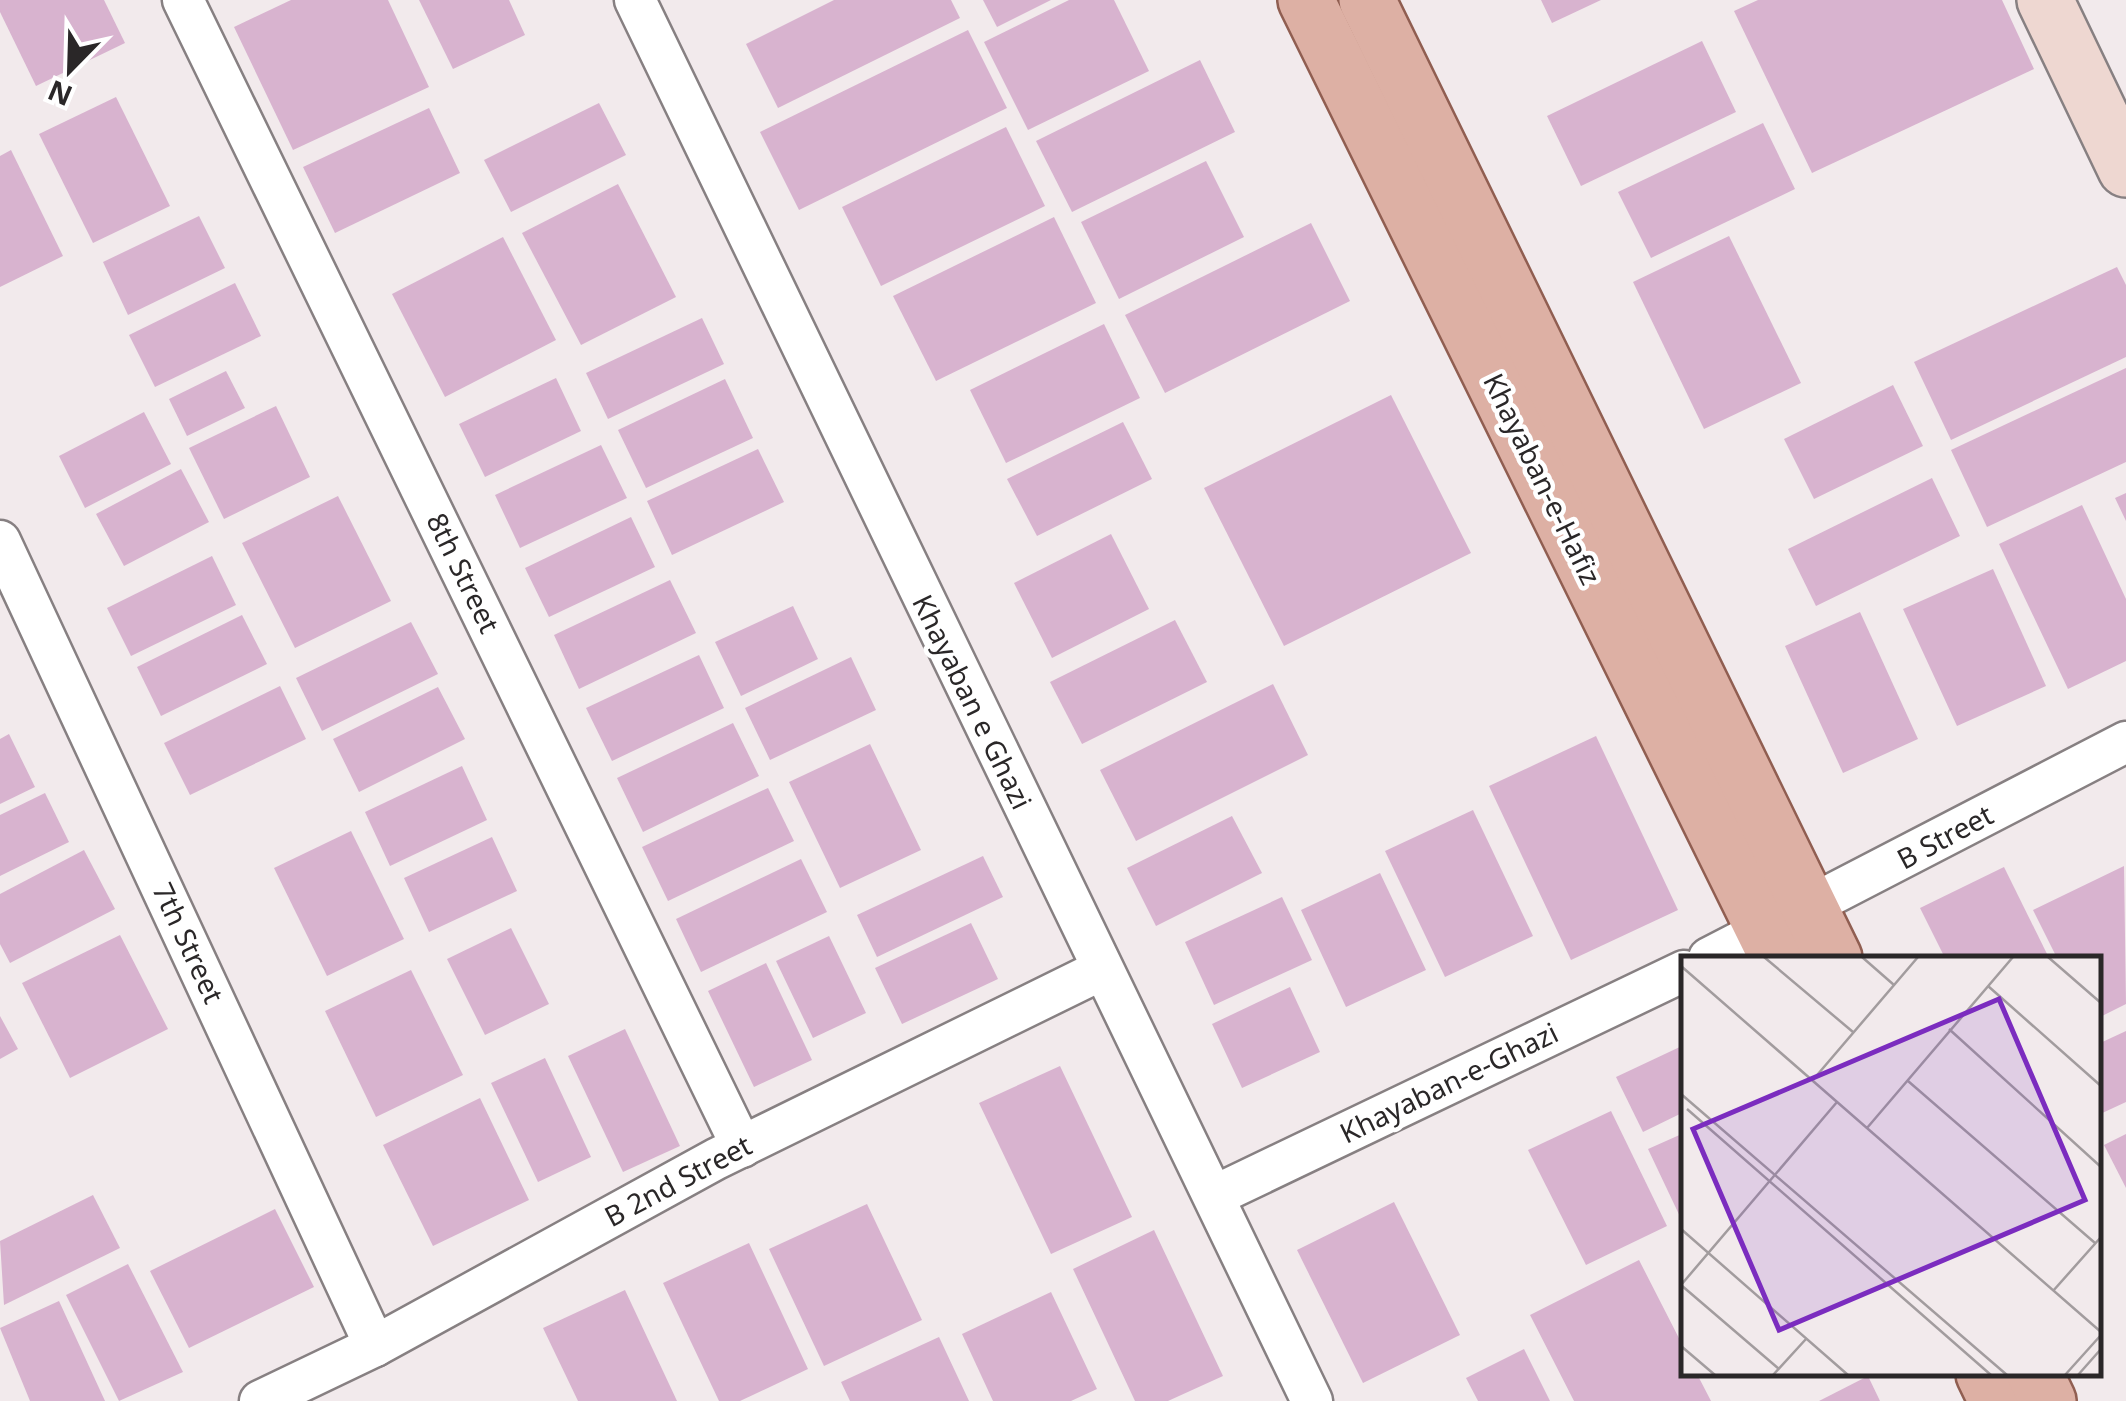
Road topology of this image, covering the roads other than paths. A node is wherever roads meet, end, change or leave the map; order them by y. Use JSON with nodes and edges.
{"nodes":[{"id":1,"x":183,"y":0,"type":"edge"},
{"id":2,"x":635,"y":0,"type":"edge"},
{"id":3,"x":1306,"y":0,"type":"edge"},
{"id":4,"x":1367,"y":0,"type":"edge"},
{"id":5,"x":2044,"y":0,"type":"edge"},
{"id":6,"x":2126,"y":169,"type":"edge"},
{"id":7,"x":0,"y":540,"type":"edge"},
{"id":8,"x":2126,"y":742,"type":"edge"},
{"id":9,"x":1784,"y":932,"type":"edge"},
{"id":10,"x":1715,"y":956,"type":"edge"},
{"id":11,"x":1830,"y":956,"type":"edge"},
{"id":12,"x":1101,"y":970,"type":"junction"},
{"id":13,"x":1681,"y":971,"type":"edge"},
{"id":14,"x":742,"y":1146,"type":"junction"},
{"id":15,"x":1214,"y":1196,"type":"junction"},
{"id":16,"x":375,"y":1346,"type":"junction"},
{"id":17,"x":1985,"y":1376,"type":"edge"},
{"id":18,"x":2036,"y":1376,"type":"edge"},
{"id":19,"x":1297,"y":1396,"type":"edge"},
{"id":20,"x":260,"y":1401,"type":"edge"},
{"id":21,"x":1998,"y":1401,"type":"edge"},
{"id":22,"x":2048,"y":1401,"type":"edge"}],
"edges":[{"from":1,"to":14,"type":"street","name":"8th Street"},
{"from":2,"to":12,"type":"street","name":"Khayaban e Ghazi"},
{"from":3,"to":9,"type":"main road","name":"Khayaban-e-Hafiz"},
{"from":4,"to":9,"type":"main road","name":"Khayaban-e-Hafiz"},
{"from":5,"to":6,"type":"street"},
{"from":7,"to":16,"type":"street","name":"7th Street"},
{"from":8,"to":9,"type":"street","name":"B Street"},
{"from":9,"to":10,"type":"street"},
{"from":9,"to":11,"type":"main road","name":"Khayaban-e-Hafiz"},
{"from":12,"to":14,"type":"street","name":"B 2nd Street"},
{"from":12,"to":15,"type":"street","name":"Khayaban e Ghazi"},
{"from":13,"to":15,"type":"street","name":"Khayaban-e-Ghazi"},
{"from":14,"to":16,"type":"street","name":"B 2nd Street"},
{"from":15,"to":19,"type":"street","name":"Khayaban e Ghazi"},
{"from":16,"to":20,"type":"street","name":"B 2nd Street"},
{"from":17,"to":21,"type":"main road"},
{"from":18,"to":22,"type":"main road"}]}
